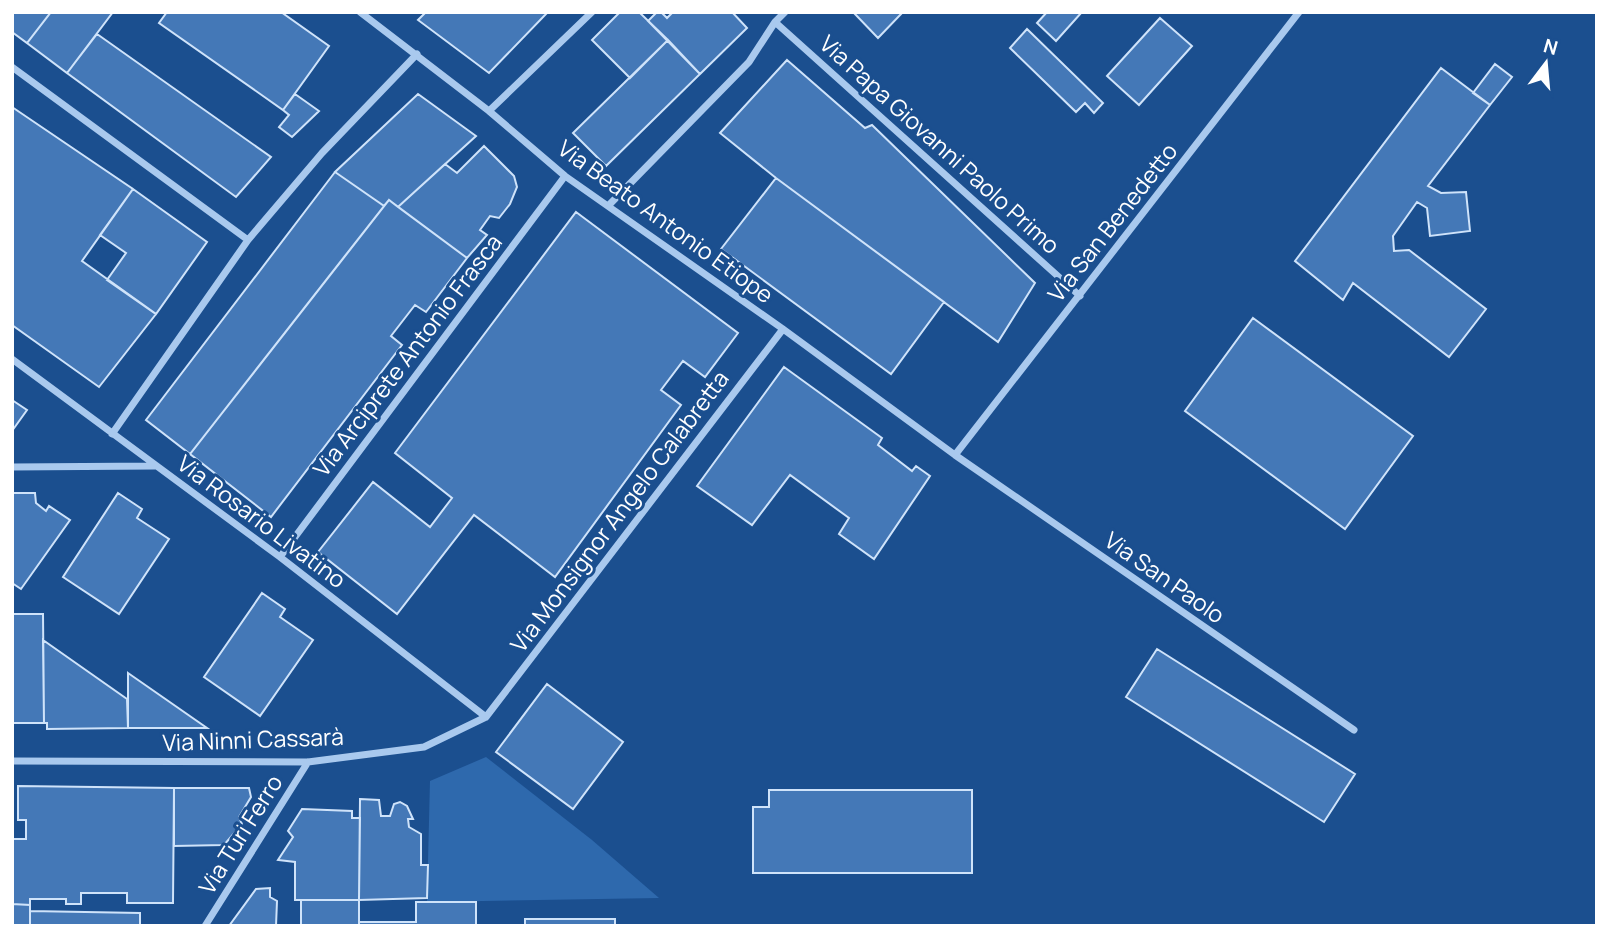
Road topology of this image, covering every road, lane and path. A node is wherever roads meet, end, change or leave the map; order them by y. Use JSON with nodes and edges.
{"nodes":[{"id":1,"x":360,"y":12,"type":"edge"},
{"id":2,"x":592,"y":12,"type":"edge"},
{"id":3,"x":785,"y":12,"type":"edge"},
{"id":4,"x":1298,"y":12,"type":"edge"},
{"id":5,"x":775,"y":22,"type":"junction"},
{"id":6,"x":416,"y":54,"type":"junction"},
{"id":7,"x":12,"y":66,"type":"edge"},
{"id":8,"x":489,"y":111,"type":"junction"},
{"id":9,"x":565,"y":176,"type":"junction"},
{"id":10,"x":608,"y":206,"type":"junction"},
{"id":11,"x":248,"y":240,"type":"junction"},
{"id":12,"x":1080,"y":296,"type":"junction"},
{"id":13,"x":783,"y":329,"type":"junction"},
{"id":14,"x":12,"y":359,"type":"edge"},
{"id":15,"x":112,"y":434,"type":"junction"},
{"id":16,"x":955,"y":455,"type":"junction"},
{"id":17,"x":157,"y":466,"type":"junction"},
{"id":18,"x":12,"y":467,"type":"edge"},
{"id":19,"x":280,"y":557,"type":"junction"},
{"id":20,"x":486,"y":717,"type":"junction"},
{"id":21,"x":1354,"y":730,"type":"dead end"},
{"id":22,"x":12,"y":761,"type":"edge"},
{"id":23,"x":308,"y":762,"type":"junction"},
{"id":24,"x":205,"y":926,"type":"edge"}],
"edges":[{"from":1,"to":6,"type":"street","name":"Via Beato Antonio Etiope"},
{"from":2,"to":8,"type":"street"},
{"from":3,"to":5,"type":"street"},
{"from":4,"to":12,"type":"street","name":"Via San Benedetto"},
{"from":5,"to":10,"type":"street"},
{"from":5,"to":12,"type":"street","name":"Via Papa Giovanni Paolo Primo"},
{"from":6,"to":8,"type":"street","name":"Via Beato Antonio Etiope"},
{"from":6,"to":11,"type":"street"},
{"from":7,"to":11,"type":"street"},
{"from":8,"to":9,"type":"street","name":"Via Beato Antonio Etiope"},
{"from":9,"to":10,"type":"street","name":"Via Beato Antonio Etiope"},
{"from":9,"to":19,"type":"street","name":"Via Arciprete Antonio Frasca"},
{"from":10,"to":13,"type":"street","name":"Via Beato Antonio Etiope"},
{"from":11,"to":15,"type":"street"},
{"from":12,"to":16,"type":"street","name":"Via San Benedetto"},
{"from":13,"to":16,"type":"street","name":"Via Beato Antonio Etiope"},
{"from":13,"to":20,"type":"street","name":"Via Monsignor Angelo Calabretta"},
{"from":14,"to":15,"type":"street","name":"Via Rosario Livatino"},
{"from":15,"to":17,"type":"street","name":"Via Rosario Livatino"},
{"from":16,"to":21,"type":"street","name":"Via San Paolo"},
{"from":17,"to":18,"type":"street"},
{"from":17,"to":19,"type":"street","name":"Via Rosario Livatino"},
{"from":19,"to":20,"type":"street","name":"Via Rosario Livatino"},
{"from":20,"to":23,"type":"street","name":"Via Ninni Cassarà"},
{"from":22,"to":23,"type":"street","name":"Via Ninni Cassarà"},
{"from":23,"to":24,"type":"street","name":"Via Turi Ferro"}]}
